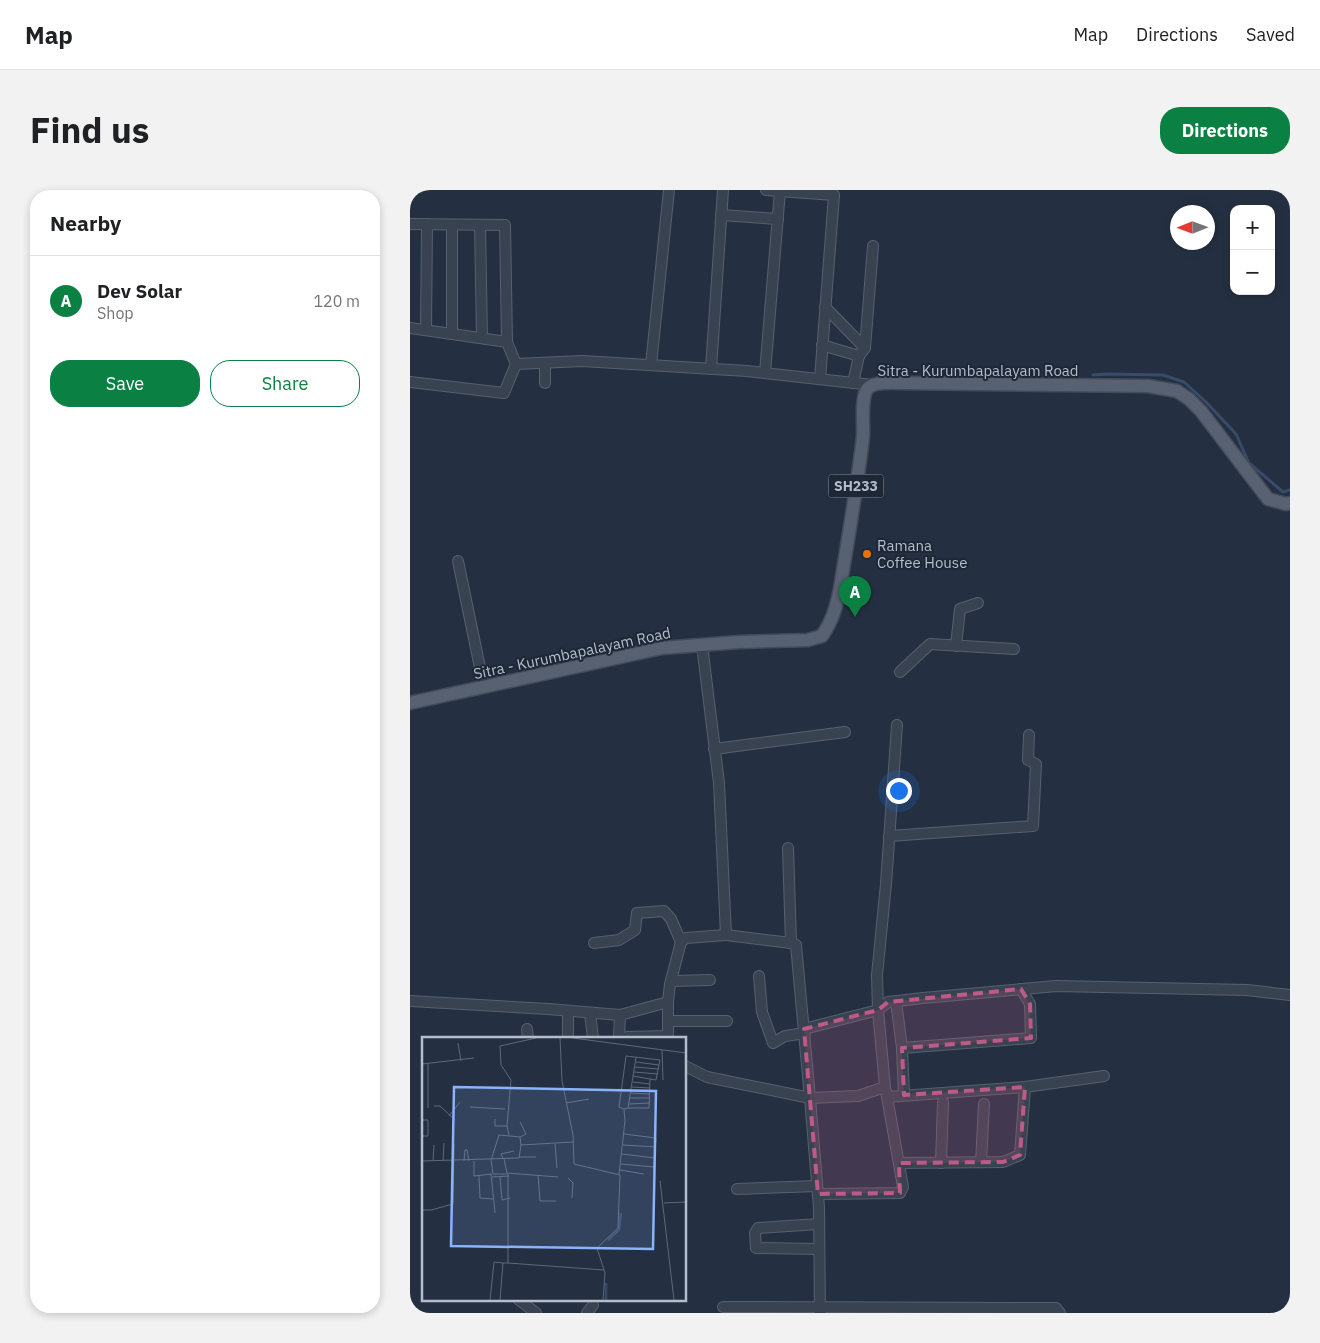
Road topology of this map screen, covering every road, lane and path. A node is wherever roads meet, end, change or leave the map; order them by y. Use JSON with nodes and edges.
{"nodes":[{"id":1,"x":669,"y":190,"type":"edge"},
{"id":2,"x":723,"y":190,"type":"edge"},
{"id":3,"x":766,"y":190,"type":"edge"},
{"id":4,"x":780,"y":191,"type":"edge"},
{"id":5,"x":721,"y":215,"type":"junction"},
{"id":6,"x":778,"y":219,"type":"junction"},
{"id":7,"x":410,"y":224,"type":"edge"},
{"id":8,"x":427,"y":224,"type":"junction"},
{"id":9,"x":452,"y":225,"type":"junction"},
{"id":10,"x":480,"y":225,"type":"junction"},
{"id":11,"x":873,"y":246,"type":"dead end"},
{"id":12,"x":825,"y":307,"type":"junction"},
{"id":13,"x":410,"y":328,"type":"edge"},
{"id":14,"x":426,"y":330,"type":"junction"},
{"id":15,"x":452,"y":334,"type":"junction"},
{"id":16,"x":482,"y":338,"type":"junction"},
{"id":17,"x":507,"y":342,"type":"junction"},
{"id":18,"x":822,"y":345,"type":"junction"},
{"id":19,"x":862,"y":352,"type":"junction"},
{"id":20,"x":545,"y":363,"type":"junction"},
{"id":21,"x":516,"y":364,"type":"junction"},
{"id":22,"x":651,"y":365,"type":"junction"},
{"id":23,"x":711,"y":369,"type":"junction"},
{"id":24,"x":765,"y":373,"type":"junction"},
{"id":25,"x":820,"y":379,"type":"junction"},
{"id":26,"x":410,"y":382,"type":"edge"},
{"id":27,"x":545,"y":383,"type":"dead end"},
{"id":28,"x":853,"y":383,"type":"junction"},
{"id":29,"x":872,"y":385,"type":"junction"},
{"id":30,"x":1290,"y":503,"type":"edge"},
{"id":31,"x":458,"y":561,"type":"dead end"},
{"id":32,"x":978,"y":603,"type":"dead end"},
{"id":33,"x":702,"y":645,"type":"junction"},
{"id":34,"x":956,"y":646,"type":"junction"},
{"id":35,"x":1014,"y":649,"type":"dead end"},
{"id":36,"x":900,"y":672,"type":"dead end"},
{"id":37,"x":484,"y":687,"type":"junction"},
{"id":38,"x":410,"y":703,"type":"edge"},
{"id":39,"x":898,"y":725,"type":"dead end"},
{"id":40,"x":845,"y":732,"type":"dead end"},
{"id":41,"x":1029,"y":735,"type":"dead end"},
{"id":42,"x":714,"y":749,"type":"junction"},
{"id":43,"x":889,"y":836,"type":"junction"},
{"id":44,"x":788,"y":848,"type":"dead end"},
{"id":45,"x":726,"y":935,"type":"junction"},
{"id":46,"x":681,"y":942,"type":"junction"},
{"id":47,"x":791,"y":942,"type":"junction"},
{"id":48,"x":594,"y":943,"type":"dead end"},
{"id":49,"x":760,"y":976,"type":"dead end"},
{"id":50,"x":710,"y":980,"type":"dead end"},
{"id":51,"x":671,"y":981,"type":"junction"},
{"id":52,"x":1021,"y":989,"type":"junction"},
{"id":53,"x":1290,"y":995,"type":"edge"},
{"id":54,"x":410,"y":1000,"type":"edge"},
{"id":55,"x":896,"y":1001,"type":"junction"},
{"id":56,"x":668,"y":1002,"type":"junction"},
{"id":57,"x":878,"y":1010,"type":"junction"},
{"id":58,"x":568,"y":1011,"type":"junction"},
{"id":59,"x":590,"y":1012,"type":"junction"},
{"id":60,"x":620,"y":1015,"type":"junction"},
{"id":61,"x":668,"y":1021,"type":"junction"},
{"id":62,"x":727,"y":1021,"type":"dead end"},
{"id":63,"x":804,"y":1031,"type":"junction"},
{"id":64,"x":568,"y":1037,"type":"edge"},
{"id":65,"x":593,"y":1037,"type":"edge"},
{"id":66,"x":623,"y":1037,"type":"edge"},
{"id":67,"x":668,"y":1037,"type":"edge"},
{"id":68,"x":902,"y":1048,"type":"junction"},
{"id":69,"x":686,"y":1066,"type":"edge"},
{"id":70,"x":1104,"y":1076,"type":"dead end"},
{"id":71,"x":1025,"y":1087,"type":"junction"},
{"id":72,"x":886,"y":1092,"type":"junction"},
{"id":73,"x":904,"y":1095,"type":"junction"},
{"id":74,"x":810,"y":1098,"type":"junction"},
{"id":75,"x":942,"y":1102,"type":"dead end"},
{"id":76,"x":984,"y":1104,"type":"dead end"},
{"id":77,"x":982,"y":1162,"type":"junction"},
{"id":78,"x":899,"y":1163,"type":"junction"},
{"id":79,"x":942,"y":1163,"type":"junction"},
{"id":80,"x":737,"y":1189,"type":"dead end"},
{"id":81,"x":817,"y":1190,"type":"junction"},
{"id":82,"x":819,"y":1224,"type":"junction"},
{"id":83,"x":819,"y":1249,"type":"junction"},
{"id":84,"x":519,"y":1300,"type":"edge"},
{"id":85,"x":723,"y":1308,"type":"dead end"},
{"id":86,"x":820,"y":1311,"type":"edge"},
{"id":87,"x":536,"y":1313,"type":"edge"},
{"id":88,"x":1060,"y":1313,"type":"edge"}],
"edges":[{"from":1,"to":22,"type":"street"},
{"from":2,"to":5,"type":"street"},
{"from":3,"to":4,"type":"street"},
{"from":4,"to":6,"type":"street"},
{"from":4,"to":12,"type":"street"},
{"from":5,"to":6,"type":"street"},
{"from":5,"to":23,"type":"street"},
{"from":6,"to":24,"type":"street"},
{"from":7,"to":8,"type":"street"},
{"from":8,"to":9,"type":"street"},
{"from":8,"to":14,"type":"street"},
{"from":9,"to":10,"type":"street"},
{"from":9,"to":15,"type":"street"},
{"from":10,"to":16,"type":"street"},
{"from":10,"to":17,"type":"street"},
{"from":11,"to":19,"type":"street"},
{"from":12,"to":18,"type":"street"},
{"from":12,"to":19,"type":"street"},
{"from":13,"to":14,"type":"street"},
{"from":14,"to":15,"type":"street"},
{"from":15,"to":16,"type":"street"},
{"from":16,"to":17,"type":"street"},
{"from":17,"to":21,"type":"street"},
{"from":18,"to":19,"type":"street"},
{"from":18,"to":25,"type":"street"},
{"from":19,"to":28,"type":"street"},
{"from":20,"to":21,"type":"street"},
{"from":20,"to":22,"type":"street"},
{"from":20,"to":27,"type":"street"},
{"from":21,"to":26,"type":"street"},
{"from":22,"to":23,"type":"street"},
{"from":23,"to":24,"type":"street"},
{"from":24,"to":25,"type":"street"},
{"from":25,"to":28,"type":"street"},
{"from":28,"to":29,"type":"street"},
{"from":29,"to":30,"type":"main road","name":"Sitra - Kurumbapalayam Road"},
{"from":29,"to":33,"type":"main road","name":"Sitra - Kurumbapalayam Road","number":"SH233"},
{"from":31,"to":37,"type":"street"},
{"from":32,"to":34,"type":"street"},
{"from":33,"to":37,"type":"main road","name":"Sitra - Kurumbapalayam Road","number":"SH233"},
{"from":33,"to":42,"type":"street"},
{"from":34,"to":35,"type":"street"},
{"from":34,"to":36,"type":"street"},
{"from":37,"to":38,"type":"main road","name":"Sitra - Kurumbapalayam Road","number":"SH233"},
{"from":39,"to":43,"type":"street"},
{"from":40,"to":42,"type":"street"},
{"from":41,"to":43,"type":"street"},
{"from":42,"to":45,"type":"street"},
{"from":43,"to":57,"type":"street"},
{"from":44,"to":47,"type":"street"},
{"from":45,"to":46,"type":"street"},
{"from":45,"to":47,"type":"street"},
{"from":46,"to":48,"type":"street"},
{"from":46,"to":51,"type":"street"},
{"from":47,"to":63,"type":"street"},
{"from":49,"to":63,"type":"street"},
{"from":50,"to":51,"type":"street"},
{"from":51,"to":56,"type":"street"},
{"from":52,"to":53,"type":"street"},
{"from":52,"to":55,"type":"street"},
{"from":52,"to":68,"type":"street"},
{"from":54,"to":58,"type":"street"},
{"from":55,"to":57,"type":"street"},
{"from":55,"to":68,"type":"street"},
{"from":56,"to":60,"type":"street"},
{"from":56,"to":61,"type":"street"},
{"from":57,"to":63,"type":"street"},
{"from":57,"to":72,"type":"street"},
{"from":58,"to":59,"type":"street"},
{"from":58,"to":64,"type":"street"},
{"from":59,"to":60,"type":"street"},
{"from":59,"to":65,"type":"street"},
{"from":60,"to":66,"type":"street"},
{"from":61,"to":62,"type":"street"},
{"from":61,"to":67,"type":"street"},
{"from":63,"to":74,"type":"street"},
{"from":66,"to":67,"type":"street"},
{"from":68,"to":73,"type":"street"},
{"from":69,"to":74,"type":"street"},
{"from":70,"to":71,"type":"street"},
{"from":71,"to":73,"type":"street"},
{"from":71,"to":77,"type":"street"},
{"from":72,"to":73,"type":"street"},
{"from":72,"to":74,"type":"street"},
{"from":72,"to":78,"type":"street"},
{"from":74,"to":81,"type":"street"},
{"from":75,"to":79,"type":"street"},
{"from":76,"to":77,"type":"street"},
{"from":77,"to":79,"type":"street"},
{"from":78,"to":79,"type":"street"},
{"from":78,"to":81,"type":"street"},
{"from":80,"to":81,"type":"street"},
{"from":81,"to":82,"type":"street"},
{"from":82,"to":83,"type":"street"},
{"from":82,"to":83,"type":"street"},
{"from":83,"to":86,"type":"street"},
{"from":84,"to":87,"type":"street"},
{"from":85,"to":86,"type":"street"},
{"from":86,"to":88,"type":"street"}]}
